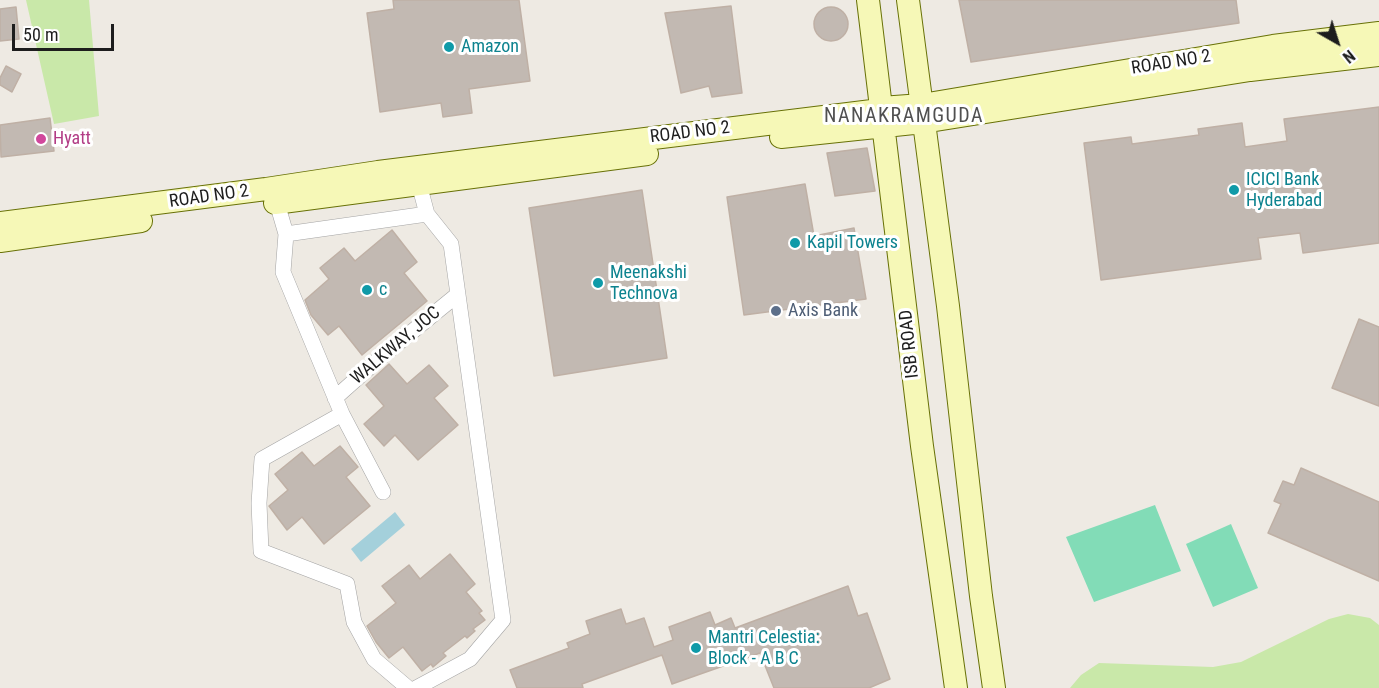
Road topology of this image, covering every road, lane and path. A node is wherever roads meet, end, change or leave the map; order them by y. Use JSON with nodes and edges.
{"nodes":[{"id":1,"x":868,"y":0,"type":"edge"},
{"id":2,"x":908,"y":0,"type":"edge"},
{"id":3,"x":1379,"y":33,"type":"edge"},
{"id":4,"x":1379,"y":55,"type":"edge"},
{"id":5,"x":923,"y":114,"type":"junction"},
{"id":6,"x":882,"y":117,"type":"junction"},
{"id":7,"x":419,"y":184,"type":"junction"},
{"id":8,"x":277,"y":203,"type":"junction"},
{"id":9,"x":427,"y":214,"type":"junction"},
{"id":10,"x":0,"y":224,"type":"edge"},
{"id":11,"x":286,"y":234,"type":"junction"},
{"id":12,"x":0,"y":241,"type":"edge"},
{"id":13,"x":458,"y":295,"type":"junction"},
{"id":14,"x":336,"y":398,"type":"junction"},
{"id":15,"x":342,"y":414,"type":"junction"},
{"id":16,"x":383,"y":492,"type":"dead end"},
{"id":17,"x":408,"y":688,"type":"edge"},
{"id":18,"x":416,"y":688,"type":"edge"},
{"id":19,"x":956,"y":688,"type":"edge"},
{"id":20,"x":994,"y":688,"type":"edge"}],
"edges":[{"from":1,"to":6,"type":"street","name":"ISB ROAD"},
{"from":2,"to":5,"type":"street"},
{"from":3,"to":5,"type":"street","name":"ROAD NO 2"},
{"from":4,"to":5,"type":"street","name":"ROAD NO 2"},
{"from":5,"to":6,"type":"street","name":"ROAD NO 2"},
{"from":5,"to":20,"type":"street"},
{"from":6,"to":7,"type":"street","name":"ROAD NO 2"},
{"from":6,"to":10,"type":"street","name":"ROAD NO 2"},
{"from":6,"to":19,"type":"street","name":"ISB ROAD"},
{"from":7,"to":8,"type":"street","name":"ROAD NO 2"},
{"from":7,"to":9,"type":"street"},
{"from":8,"to":11,"type":"street"},
{"from":8,"to":12,"type":"street","name":"ROAD NO 2"},
{"from":9,"to":11,"type":"street"},
{"from":9,"to":13,"type":"street"},
{"from":11,"to":14,"type":"street"},
{"from":13,"to":14,"type":"street","name":"WALKWAY, JOC"},
{"from":13,"to":18,"type":"street"},
{"from":14,"to":15,"type":"street"},
{"from":15,"to":16,"type":"street"},
{"from":15,"to":17,"type":"street"}]}
